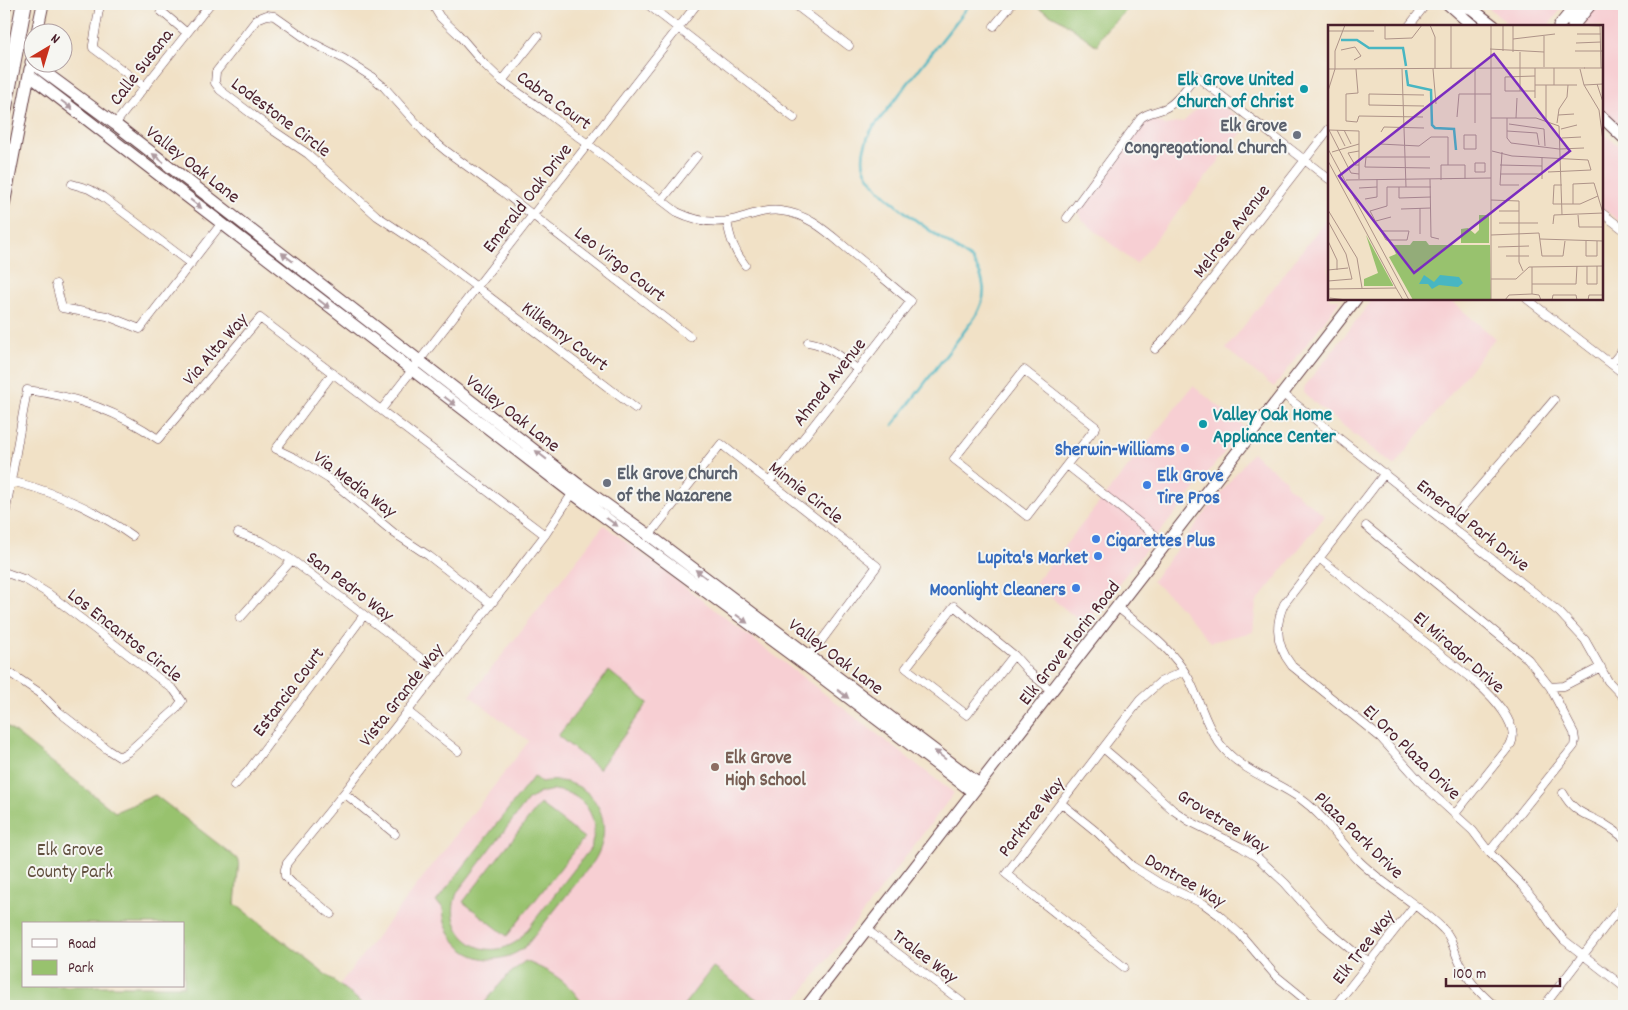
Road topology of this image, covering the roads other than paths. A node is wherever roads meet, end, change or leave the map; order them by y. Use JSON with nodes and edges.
{"nodes":[{"id":1,"x":24,"y":4,"type":"edge"},
{"id":2,"x":43,"y":4,"type":"edge"},
{"id":3,"x":100,"y":4,"type":"edge"},
{"id":4,"x":160,"y":4,"type":"edge"},
{"id":5,"x":210,"y":4,"type":"edge"},
{"id":6,"x":432,"y":4,"type":"edge"},
{"id":7,"x":647,"y":4,"type":"edge"},
{"id":8,"x":697,"y":4,"type":"edge"},
{"id":9,"x":794,"y":4,"type":"edge"},
{"id":10,"x":1012,"y":4,"type":"edge"},
{"id":11,"x":1426,"y":4,"type":"edge"},
{"id":12,"x":1448,"y":4,"type":"edge"},
{"id":13,"x":1460,"y":4,"type":"edge"},
{"id":14,"x":1576,"y":4,"type":"edge"},
{"id":15,"x":1591,"y":4,"type":"edge"},
{"id":16,"x":39,"y":22,"type":"edge"},
{"id":17,"x":1410,"y":25,"type":"edge"},
{"id":18,"x":1471,"y":25,"type":"edge"},
{"id":19,"x":1493,"y":25,"type":"edge"},
{"id":20,"x":1560,"y":25,"type":"edge"},
{"id":21,"x":1574,"y":25,"type":"edge"},
{"id":22,"x":994,"y":26,"type":"dead end"},
{"id":23,"x":678,"y":28,"type":"junction"},
{"id":24,"x":187,"y":33,"type":"junction"},
{"id":25,"x":538,"y":36,"type":"dead end"},
{"id":26,"x":849,"y":46,"type":"dead end"},
{"id":27,"x":30,"y":72,"type":"edge"},
{"id":28,"x":49,"y":72,"type":"edge"},
{"id":29,"x":29,"y":75,"type":"junction"},
{"id":30,"x":502,"y":81,"type":"junction"},
{"id":31,"x":144,"y":87,"type":"junction"},
{"id":32,"x":4,"y":110,"type":"edge"},
{"id":33,"x":1603,"y":117,"type":"edge"},
{"id":34,"x":794,"y":118,"type":"dead end"},
{"id":35,"x":115,"y":124,"type":"junction"},
{"id":36,"x":1603,"y":128,"type":"edge"},
{"id":37,"x":1328,"y":130,"type":"edge"},
{"id":38,"x":1624,"y":139,"type":"edge"},
{"id":39,"x":588,"y":144,"type":"junction"},
{"id":40,"x":697,"y":156,"type":"dead end"},
{"id":41,"x":1305,"y":160,"type":"junction"},
{"id":42,"x":1328,"y":178,"type":"edge"},
{"id":43,"x":72,"y":184,"type":"dead end"},
{"id":44,"x":662,"y":200,"type":"junction"},
{"id":45,"x":4,"y":205,"type":"edge"},
{"id":46,"x":229,"y":213,"type":"junction"},
{"id":47,"x":1603,"y":214,"type":"edge"},
{"id":48,"x":533,"y":215,"type":"junction"},
{"id":49,"x":1067,"y":218,"type":"dead end"},
{"id":50,"x":727,"y":221,"type":"junction"},
{"id":51,"x":221,"y":224,"type":"junction"},
{"id":52,"x":1624,"y":230,"type":"edge"},
{"id":53,"x":191,"y":264,"type":"junction"},
{"id":54,"x":744,"y":265,"type":"dead end"},
{"id":55,"x":56,"y":284,"type":"dead end"},
{"id":56,"x":476,"y":287,"type":"junction"},
{"id":57,"x":1355,"y":300,"type":"edge"},
{"id":58,"x":1528,"y":300,"type":"edge"},
{"id":59,"x":911,"y":301,"type":"joint"},
{"id":60,"x":690,"y":337,"type":"dead end"},
{"id":61,"x":808,"y":342,"type":"dead end"},
{"id":62,"x":1624,"y":348,"type":"edge"},
{"id":63,"x":1155,"y":349,"type":"dead end"},
{"id":64,"x":420,"y":360,"type":"junction"},
{"id":65,"x":1611,"y":364,"type":"junction"},
{"id":66,"x":858,"y":370,"type":"junction"},
{"id":67,"x":412,"y":371,"type":"junction"},
{"id":68,"x":333,"y":373,"type":"junction"},
{"id":69,"x":1624,"y":374,"type":"edge"},
{"id":70,"x":1283,"y":394,"type":"junction"},
{"id":71,"x":1554,"y":400,"type":"dead end"},
{"id":72,"x":635,"y":408,"type":"dead end"},
{"id":73,"x":381,"y":410,"type":"junction"},
{"id":74,"x":1066,"y":466,"type":"junction"},
{"id":75,"x":1385,"y":473,"type":"junction"},
{"id":76,"x":11,"y":481,"type":"junction"},
{"id":77,"x":770,"y":482,"type":"junction"},
{"id":78,"x":576,"y":489,"type":"junction"},
{"id":79,"x":4,"y":521,"type":"edge"},
{"id":80,"x":1448,"y":524,"type":"junction"},
{"id":81,"x":1366,"y":526,"type":"dead end"},
{"id":82,"x":238,"y":533,"type":"dead end"},
{"id":83,"x":545,"y":535,"type":"junction"},
{"id":84,"x":649,"y":535,"type":"junction"},
{"id":85,"x":132,"y":536,"type":"dead end"},
{"id":86,"x":1166,"y":544,"type":"junction"},
{"id":87,"x":642,"y":545,"type":"junction"},
{"id":88,"x":1319,"y":558,"type":"junction"},
{"id":89,"x":292,"y":560,"type":"junction"},
{"id":90,"x":4,"y":572,"type":"edge"},
{"id":91,"x":491,"y":604,"type":"junction"},
{"id":92,"x":1117,"y":607,"type":"junction"},
{"id":93,"x":364,"y":615,"type":"junction"},
{"id":94,"x":240,"y":618,"type":"dead end"},
{"id":95,"x":1014,"y":655,"type":"junction"},
{"id":96,"x":806,"y":660,"type":"junction"},
{"id":97,"x":1601,"y":667,"type":"junction"},
{"id":98,"x":4,"y":669,"type":"edge"},
{"id":99,"x":1184,"y":671,"type":"junction"},
{"id":100,"x":439,"y":672,"type":"junction"},
{"id":101,"x":1550,"y":687,"type":"junction"},
{"id":102,"x":1052,"y":691,"type":"junction"},
{"id":103,"x":1624,"y":696,"type":"edge"},
{"id":104,"x":407,"y":711,"type":"junction"},
{"id":105,"x":1103,"y":748,"type":"junction"},
{"id":106,"x":458,"y":751,"type":"dead end"},
{"id":107,"x":234,"y":786,"type":"dead end"},
{"id":108,"x":976,"y":788,"type":"junction"},
{"id":109,"x":344,"y":793,"type":"junction"},
{"id":110,"x":1563,"y":793,"type":"dead end"},
{"id":111,"x":1060,"y":803,"type":"junction"},
{"id":112,"x":1455,"y":814,"type":"junction"},
{"id":113,"x":394,"y":834,"type":"dead end"},
{"id":114,"x":1624,"y":838,"type":"edge"},
{"id":115,"x":1489,"y":852,"type":"junction"},
{"id":116,"x":1624,"y":902,"type":"edge"},
{"id":117,"x":1414,"y":906,"type":"junction"},
{"id":118,"x":332,"y":914,"type":"dead end"},
{"id":119,"x":866,"y":929,"type":"junction"},
{"id":120,"x":1583,"y":956,"type":"junction"},
{"id":121,"x":1370,"y":962,"type":"junction"},
{"id":122,"x":1124,"y":967,"type":"dead end"},
{"id":123,"x":1624,"y":987,"type":"edge"},
{"id":124,"x":807,"y":1006,"type":"edge"},
{"id":125,"x":967,"y":1006,"type":"edge"},
{"id":126,"x":1313,"y":1006,"type":"edge"},
{"id":127,"x":1336,"y":1006,"type":"edge"},
{"id":128,"x":1495,"y":1006,"type":"edge"},
{"id":129,"x":1544,"y":1006,"type":"edge"}],
"edges":[{"from":1,"to":32,"type":"highway"},
{"from":2,"to":16,"type":"street"},
{"from":3,"to":31,"type":"street"},
{"from":4,"to":24,"type":"street"},
{"from":5,"to":24,"type":"street","name":"Calle Susana"},
{"from":6,"to":30,"type":"street","name":"Cabra Court"},
{"from":7,"to":23,"type":"street"},
{"from":8,"to":23,"type":"street","name":"Emerald Oak Drive"},
{"from":9,"to":26,"type":"street"},
{"from":10,"to":22,"type":"street"},
{"from":11,"to":17,"type":"street"},
{"from":12,"to":18,"type":"street"},
{"from":13,"to":19,"type":"street"},
{"from":14,"to":20,"type":"street"},
{"from":15,"to":21,"type":"street"},
{"from":23,"to":34,"type":"street"},
{"from":23,"to":39,"type":"street","name":"Emerald Oak Drive"},
{"from":24,"to":31,"type":"street","name":"Calle Susana"},
{"from":25,"to":30,"type":"street","name":"Cabra Court"},
{"from":27,"to":29,"type":"street"},
{"from":28,"to":35,"type":"street","name":"Valley Oak Lane"},
{"from":29,"to":45,"type":"street"},
{"from":29,"to":51,"type":"street","name":"Valley Oak Lane","one_way":true},
{"from":30,"to":39,"type":"street","name":"Cabra Court"},
{"from":31,"to":35,"type":"street","name":"Calle Susana"},
{"from":33,"to":38,"type":"street"},
{"from":46,"to":35,"type":"street","name":"Valley Oak Lane","one_way":true},
{"from":36,"to":38,"type":"street"},
{"from":37,"to":41,"type":"street","name":"Melrose Avenue"},
{"from":39,"to":44,"type":"street","name":"Cabra Court"},
{"from":39,"to":48,"type":"street","name":"Emerald Oak Drive"},
{"from":40,"to":44,"type":"street"},
{"from":41,"to":42,"type":"street"},
{"from":41,"to":49,"type":"street"},
{"from":41,"to":63,"type":"street","name":"Melrose Avenue"},
{"from":43,"to":53,"type":"street"},
{"from":44,"to":50,"type":"street","name":"Cabra Court"},
{"from":46,"to":51,"type":"street"},
{"from":64,"to":46,"type":"street","name":"Valley Oak Lane","one_way":true},
{"from":47,"to":52,"type":"street"},
{"from":48,"to":56,"type":"street","name":"Emerald Oak Drive"},
{"from":48,"to":56,"type":"street","name":"Lodestone Circle"},
{"from":48,"to":60,"type":"street","name":"Leo Virgo Court"},
{"from":50,"to":54,"type":"street"},
{"from":50,"to":59,"type":"street","name":"Cabra Court"},
{"from":51,"to":53,"type":"street"},
{"from":51,"to":67,"type":"street","name":"Valley Oak Lane","one_way":true},
{"from":53,"to":55,"type":"street"},
{"from":56,"to":64,"type":"street","name":"Emerald Oak Drive"},
{"from":56,"to":72,"type":"street","name":"Kilkenny Court"},
{"from":57,"to":70,"type":"street","name":"Elk Grove Florin Road"},
{"from":58,"to":65,"type":"street"},
{"from":59,"to":66,"type":"street","name":"Ahmed Avenue"},
{"from":61,"to":66,"type":"street"},
{"from":62,"to":65,"type":"street"},
{"from":64,"to":67,"type":"street","name":"Emerald Oak Drive"},
{"from":78,"to":64,"type":"street","name":"Valley Oak Lane","one_way":true},
{"from":65,"to":69,"type":"street"},
{"from":66,"to":77,"type":"street","name":"Ahmed Avenue"},
{"from":67,"to":73,"type":"street","name":"Emerald Oak Drive"},
{"from":67,"to":78,"type":"street","name":"Valley Oak Lane","one_way":true},
{"from":68,"to":73,"type":"street","name":"Via Alta Way"},
{"from":68,"to":76,"type":"street","name":"Via Alta Way"},
{"from":68,"to":91,"type":"street","name":"Via Media Way"},
{"from":70,"to":75,"type":"street","name":"Emerald Park Drive"},
{"from":70,"to":86,"type":"street","name":"Elk Grove Florin Road"},
{"from":71,"to":80,"type":"street"},
{"from":73,"to":83,"type":"street","name":"Via Alta Way"},
{"from":74,"to":74,"type":"street"},
{"from":74,"to":86,"type":"street"},
{"from":75,"to":80,"type":"street","name":"Emerald Park Drive"},
{"from":75,"to":88,"type":"street","name":"El Oro Plaza Drive"},
{"from":76,"to":79,"type":"street","name":"Via Alta Way"},
{"from":76,"to":85,"type":"street"},
{"from":77,"to":84,"type":"street","name":"Minnie Circle"},
{"from":77,"to":96,"type":"street","name":"Minnie Circle"},
{"from":78,"to":83,"type":"street","name":"Vista Grande Way"},
{"from":78,"to":84,"type":"street","name":"Valley Oak Lane"},
{"from":78,"to":87,"type":"street","name":"Valley Oak Lane","one_way":true},
{"from":80,"to":97,"type":"street","name":"Emerald Park Drive"},
{"from":81,"to":101,"type":"street"},
{"from":82,"to":89,"type":"street","name":"San Pedro Way"},
{"from":83,"to":91,"type":"street","name":"Vista Grande Way"},
{"from":84,"to":87,"type":"street","name":"Minnie Circle"},
{"from":96,"to":84,"type":"street","name":"Valley Oak Lane","one_way":true},
{"from":86,"to":92,"type":"street","name":"Elk Grove Florin Road"},
{"from":87,"to":96,"type":"street","name":"Valley Oak Lane","one_way":true},
{"from":88,"to":112,"type":"street","name":"El Oro Plaza Drive"},
{"from":88,"to":112,"type":"street","name":"El Mirador Drive"},
{"from":89,"to":93,"type":"street","name":"San Pedro Way"},
{"from":89,"to":94,"type":"street"},
{"from":90,"to":98,"type":"street","name":"Los Encantos Circle"},
{"from":91,"to":100,"type":"street","name":"Vista Grande Way"},
{"from":92,"to":99,"type":"street","name":"Plaza Park Drive"},
{"from":92,"to":102,"type":"street","name":"Elk Grove Florin Road"},
{"from":93,"to":100,"type":"street","name":"San Pedro Way"},
{"from":93,"to":107,"type":"street","name":"Estancia Court"},
{"from":95,"to":95,"type":"street"},
{"from":95,"to":102,"type":"street"},
{"from":96,"to":108,"type":"street","name":"Valley Oak Lane"},
{"from":97,"to":101,"type":"street"},
{"from":97,"to":103,"type":"street","name":"Emerald Park Drive"},
{"from":99,"to":105,"type":"street","name":"Parktree Way"},
{"from":99,"to":117,"type":"street","name":"Plaza Park Drive"},
{"from":100,"to":104,"type":"street","name":"Vista Grande Way"},
{"from":101,"to":115,"type":"street"},
{"from":102,"to":108,"type":"street","name":"Elk Grove Florin Road"},
{"from":104,"to":106,"type":"street"},
{"from":104,"to":109,"type":"street","name":"Vista Grande Way"},
{"from":105,"to":111,"type":"street","name":"Parktree Way"},
{"from":105,"to":121,"type":"street","name":"Grovetree Way"},
{"from":108,"to":119,"type":"street","name":"Elk Grove Florin Road"},
{"from":109,"to":113,"type":"street"},
{"from":109,"to":118,"type":"street","name":"Vista Grande Way"},
{"from":110,"to":114,"type":"street"},
{"from":111,"to":122,"type":"street","name":"Parktree Way"},
{"from":111,"to":126,"type":"street","name":"Dontree Way"},
{"from":112,"to":115,"type":"street","name":"El Oro Plaza Drive"},
{"from":115,"to":120,"type":"street","name":"El Oro Plaza Drive"},
{"from":116,"to":120,"type":"street"},
{"from":117,"to":121,"type":"street","name":"Elk Tree Way"},
{"from":117,"to":128,"type":"street","name":"Plaza Park Drive"},
{"from":119,"to":124,"type":"street","name":"Elk Grove Florin Road"},
{"from":119,"to":125,"type":"street","name":"Tralee Way"},
{"from":120,"to":123,"type":"street","name":"El Oro Plaza Drive"},
{"from":120,"to":129,"type":"street"},
{"from":121,"to":127,"type":"street","name":"Elk Tree Way"}]}
